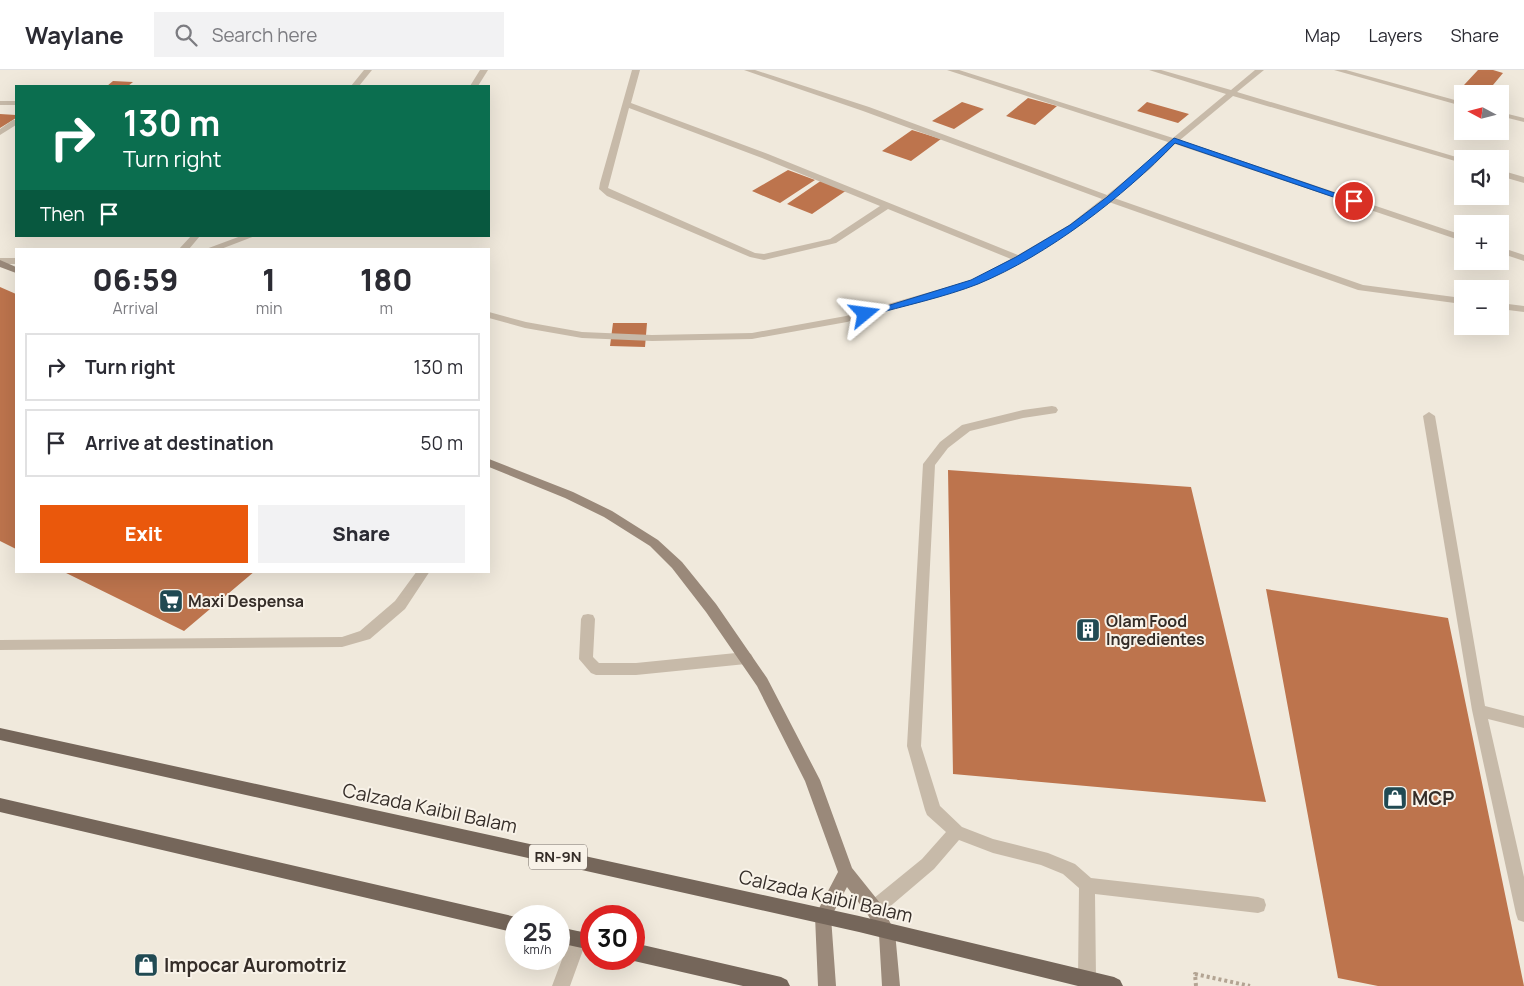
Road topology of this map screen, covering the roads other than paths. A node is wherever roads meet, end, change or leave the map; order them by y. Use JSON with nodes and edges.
{"nodes":[{"id":1,"x":368,"y":70,"type":"edge"},
{"id":2,"x":484,"y":70,"type":"edge"},
{"id":3,"x":636,"y":70,"type":"edge"},
{"id":4,"x":748,"y":70,"type":"edge"},
{"id":5,"x":951,"y":70,"type":"edge"},
{"id":6,"x":1154,"y":70,"type":"edge"},
{"id":7,"x":1260,"y":70,"type":"edge"},
{"id":8,"x":1338,"y":70,"type":"edge"},
{"id":9,"x":356,"y":85,"type":"edge"},
{"id":10,"x":475,"y":85,"type":"edge"},
{"id":11,"x":1230,"y":92,"type":"junction"},
{"id":12,"x":1454,"y":102,"type":"edge"},
{"id":13,"x":0,"y":103,"type":"edge"},
{"id":14,"x":15,"y":104,"type":"edge"},
{"id":15,"x":627,"y":104,"type":"junction"},
{"id":16,"x":1509,"y":116,"type":"edge"},
{"id":17,"x":1524,"y":120,"type":"edge"},
{"id":18,"x":15,"y":123,"type":"edge"},
{"id":19,"x":0,"y":133,"type":"edge"},
{"id":20,"x":1174,"y":140,"type":"junction"},
{"id":21,"x":1454,"y":159,"type":"edge"},
{"id":22,"x":1509,"y":175,"type":"edge"},
{"id":23,"x":1524,"y":180,"type":"edge"},
{"id":24,"x":1110,"y":199,"type":"junction"},
{"id":25,"x":888,"y":205,"type":"junction"},
{"id":26,"x":1454,"y":235,"type":"edge"},
{"id":27,"x":195,"y":237,"type":"edge"},
{"id":28,"x":248,"y":237,"type":"edge"},
{"id":29,"x":185,"y":248,"type":"edge"},
{"id":30,"x":214,"y":248,"type":"edge"},
{"id":31,"x":1509,"y":253,"type":"edge"},
{"id":32,"x":1524,"y":258,"type":"edge"},
{"id":33,"x":1019,"y":259,"type":"junction"},
{"id":34,"x":15,"y":261,"type":"edge"},
{"id":35,"x":0,"y":262,"type":"edge"},
{"id":36,"x":15,"y":270,"type":"edge"},
{"id":37,"x":1454,"y":300,"type":"edge"},
{"id":38,"x":1509,"y":307,"type":"edge"},
{"id":39,"x":1524,"y":309,"type":"edge"},
{"id":40,"x":490,"y":315,"type":"edge"},
{"id":41,"x":1052,"y":410,"type":"dead end"},
{"id":42,"x":1429,"y":416,"type":"dead end"},
{"id":43,"x":490,"y":463,"type":"edge"},
{"id":44,"x":423,"y":573,"type":"edge"},
{"id":45,"x":588,"y":619,"type":"dead end"},
{"id":46,"x":0,"y":645,"type":"edge"},
{"id":47,"x":746,"y":658,"type":"junction"},
{"id":48,"x":1479,"y":710,"type":"junction"},
{"id":49,"x":1524,"y":722,"type":"edge"},
{"id":50,"x":0,"y":734,"type":"edge"},
{"id":51,"x":0,"y":806,"type":"edge"},
{"id":52,"x":956,"y":832,"type":"junction"},
{"id":53,"x":846,"y":873,"type":"junction"},
{"id":54,"x":1087,"y":885,"type":"junction"},
{"id":55,"x":1258,"y":905,"type":"dead end"},
{"id":56,"x":874,"y":909,"type":"junction"},
{"id":57,"x":1524,"y":914,"type":"edge"},
{"id":58,"x":823,"y":916,"type":"junction"},
{"id":59,"x":505,"y":922,"type":"edge"},
{"id":60,"x":887,"y":932,"type":"junction"},
{"id":61,"x":580,"y":949,"type":"edge"},
{"id":62,"x":645,"y":955,"type":"edge"},
{"id":63,"x":1087,"y":979,"type":"junction"},
{"id":64,"x":561,"y":986,"type":"edge"},
{"id":65,"x":781,"y":986,"type":"edge"},
{"id":66,"x":827,"y":986,"type":"edge"},
{"id":67,"x":891,"y":986,"type":"edge"},
{"id":68,"x":1114,"y":986,"type":"edge"}],
"edges":[{"from":1,"to":9,"type":"street"},
{"from":2,"to":10,"type":"street"},
{"from":3,"to":15,"type":"street"},
{"from":4,"to":24,"type":"street"},
{"from":5,"to":20,"type":"street"},
{"from":6,"to":11,"type":"street"},
{"from":7,"to":11,"type":"street"},
{"from":8,"to":12,"type":"street"},
{"from":11,"to":20,"type":"street"},
{"from":11,"to":21,"type":"street"},
{"from":13,"to":14,"type":"street"},
{"from":15,"to":25,"type":"street"},
{"from":15,"to":25,"type":"street"},
{"from":16,"to":17,"type":"street"},
{"from":18,"to":19,"type":"street"},
{"from":20,"to":24,"type":"street"},
{"from":20,"to":26,"type":"street"},
{"from":22,"to":23,"type":"street"},
{"from":24,"to":33,"type":"street"},
{"from":24,"to":37,"type":"street"},
{"from":25,"to":33,"type":"street"},
{"from":27,"to":29,"type":"street"},
{"from":28,"to":30,"type":"street"},
{"from":31,"to":32,"type":"street"},
{"from":33,"to":40,"type":"street"},
{"from":34,"to":35,"type":"street"},
{"from":35,"to":36,"type":"street"},
{"from":38,"to":39,"type":"street"},
{"from":41,"to":52,"type":"street"},
{"from":42,"to":48,"type":"street"},
{"from":43,"to":47,"type":"street"},
{"from":44,"to":46,"type":"street"},
{"from":45,"to":47,"type":"street"},
{"from":47,"to":53,"type":"street"},
{"from":48,"to":49,"type":"street"},
{"from":48,"to":57,"type":"street"},
{"from":50,"to":58,"type":"main road","name":"Calzada Kaibil Balam","number":"RN-9N"},
{"from":51,"to":59,"type":"main road"},
{"from":52,"to":54,"type":"street"},
{"from":52,"to":56,"type":"street"},
{"from":53,"to":56,"type":"street"},
{"from":53,"to":58,"type":"street"},
{"from":54,"to":55,"type":"street"},
{"from":54,"to":63,"type":"street"},
{"from":56,"to":60,"type":"street"},
{"from":58,"to":60,"type":"main road","name":"Calzada Kaibil Balam","number":"RN-9N"},
{"from":58,"to":66,"type":"street"},
{"from":60,"to":63,"type":"main road","name":"Calzada Kaibil Balam","number":"RN-9N"},
{"from":60,"to":67,"type":"street"},
{"from":61,"to":64,"type":"street"},
{"from":62,"to":65,"type":"main road"},
{"from":63,"to":68,"type":"main road","name":"Calzada Kaibil Balam","number":"RN-9N"}]}
